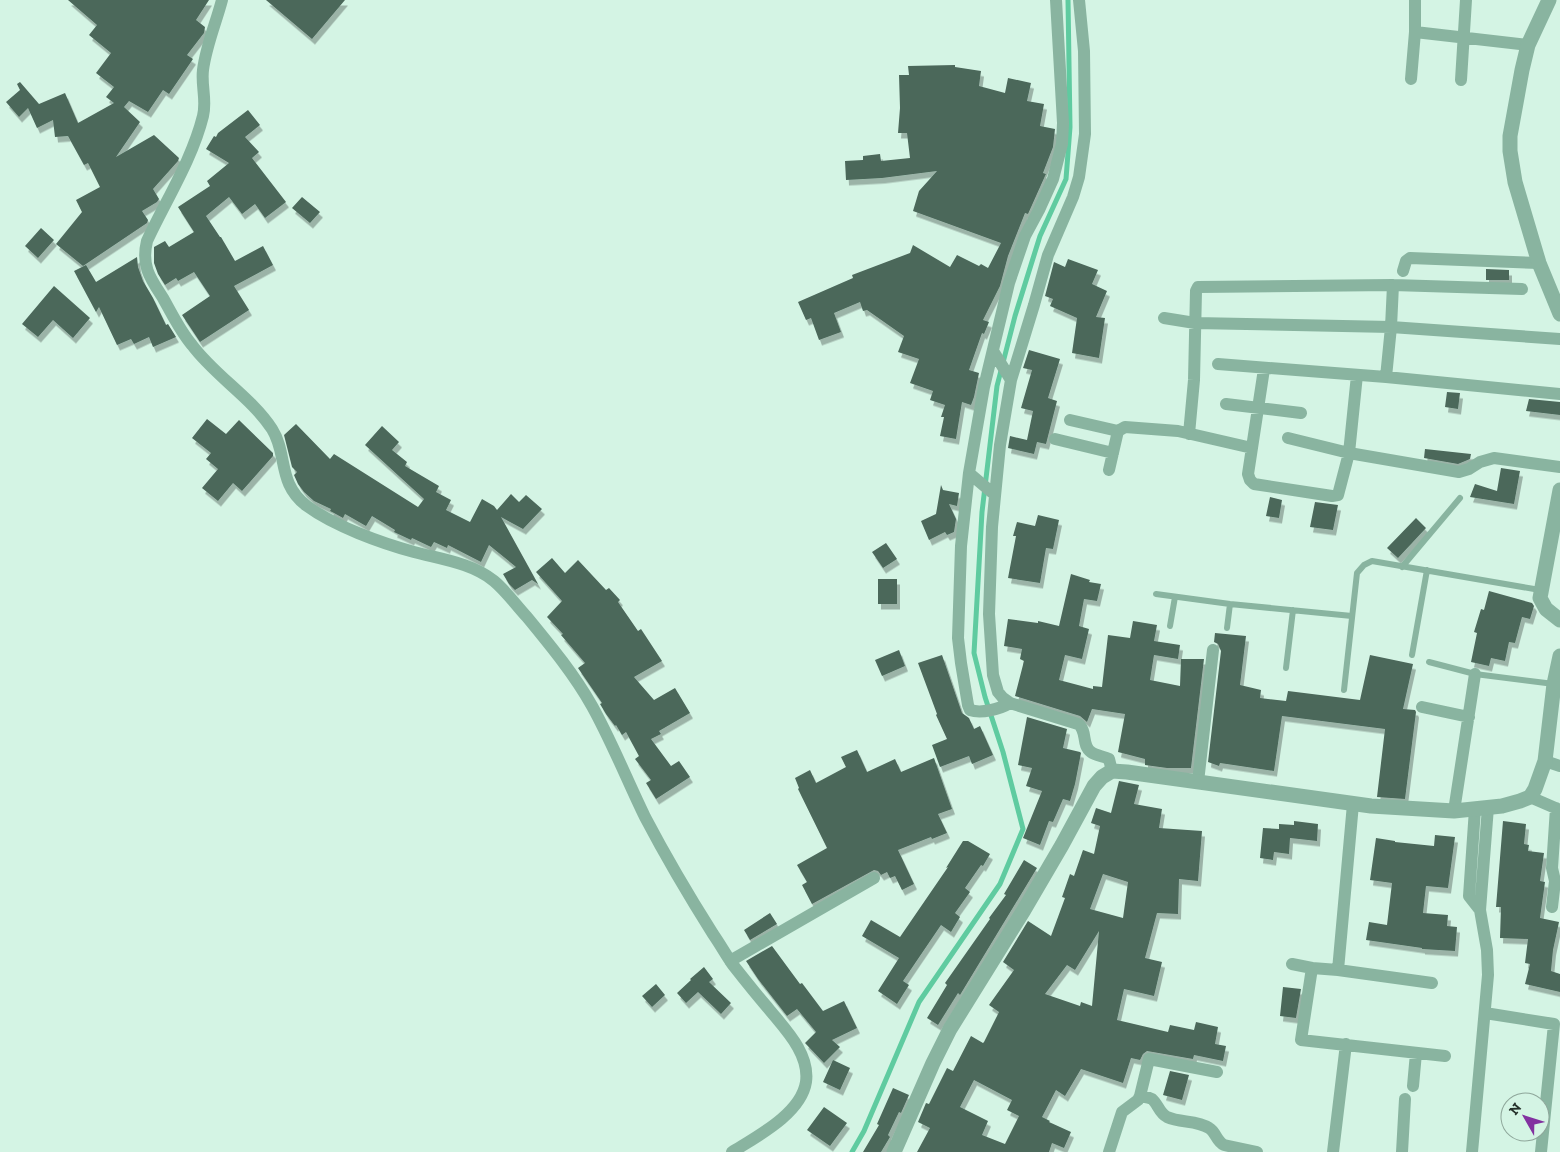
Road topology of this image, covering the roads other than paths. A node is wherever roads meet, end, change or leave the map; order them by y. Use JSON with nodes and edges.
{"nodes":[{"id":1,"x":222,"y":0,"type":"edge"},
{"id":2,"x":1056,"y":0,"type":"edge"},
{"id":3,"x":1079,"y":0,"type":"edge"},
{"id":4,"x":1415,"y":0,"type":"edge"},
{"id":5,"x":1466,"y":0,"type":"edge"},
{"id":6,"x":1549,"y":0,"type":"edge"},
{"id":7,"x":1415,"y":32,"type":"junction"},
{"id":8,"x":1463,"y":36,"type":"junction"},
{"id":9,"x":1528,"y":45,"type":"junction"},
{"id":10,"x":1411,"y":79,"type":"dead end"},
{"id":11,"x":1461,"y":80,"type":"dead end"},
{"id":12,"x":1539,"y":263,"type":"junction"},
{"id":13,"x":1403,"y":271,"type":"dead end"},
{"id":14,"x":1393,"y":285,"type":"junction"},
{"id":15,"x":1522,"y":289,"type":"dead end"},
{"id":16,"x":1560,"y":314,"type":"edge"},
{"id":17,"x":1164,"y":318,"type":"dead end"},
{"id":18,"x":1194,"y":323,"type":"junction"},
{"id":19,"x":1391,"y":327,"type":"junction"},
{"id":20,"x":1560,"y":339,"type":"edge"},
{"id":21,"x":995,"y":354,"type":"junction"},
{"id":22,"x":1218,"y":364,"type":"dead end"},
{"id":23,"x":1264,"y":369,"type":"junction"},
{"id":24,"x":1357,"y":375,"type":"junction"},
{"id":25,"x":1008,"y":377,"type":"junction"},
{"id":26,"x":1386,"y":378,"type":"junction"},
{"id":27,"x":1560,"y":394,"type":"edge"},
{"id":28,"x":1226,"y":404,"type":"dead end"},
{"id":29,"x":1258,"y":407,"type":"junction"},
{"id":30,"x":1301,"y":413,"type":"dead end"},
{"id":31,"x":1070,"y":420,"type":"dead end"},
{"id":32,"x":1118,"y":431,"type":"junction"},
{"id":33,"x":1189,"y":434,"type":"junction"},
{"id":34,"x":1288,"y":438,"type":"dead end"},
{"id":35,"x":1055,"y":439,"type":"dead end"},
{"id":36,"x":1252,"y":448,"type":"junction"},
{"id":37,"x":1113,"y":453,"type":"junction"},
{"id":38,"x":1349,"y":453,"type":"junction"},
{"id":39,"x":1560,"y":467,"type":"edge"},
{"id":40,"x":1109,"y":470,"type":"dead end"},
{"id":41,"x":970,"y":475,"type":"junction"},
{"id":42,"x":1560,"y":490,"type":"edge"},
{"id":43,"x":993,"y":493,"type":"junction"},
{"id":44,"x":1460,"y":498,"type":"dead end"},
{"id":45,"x":1402,"y":567,"type":"junction"},
{"id":46,"x":1427,"y":570,"type":"junction"},
{"id":47,"x":1540,"y":590,"type":"junction"},
{"id":48,"x":1156,"y":594,"type":"dead end"},
{"id":49,"x":1175,"y":597,"type":"junction"},
{"id":50,"x":1230,"y":604,"type":"junction"},
{"id":51,"x":1293,"y":610,"type":"junction"},
{"id":52,"x":1352,"y":616,"type":"junction"},
{"id":53,"x":1560,"y":620,"type":"edge"},
{"id":54,"x":1170,"y":626,"type":"dead end"},
{"id":55,"x":1226,"y":628,"type":"dead end"},
{"id":56,"x":1213,"y":650,"type":"dead end"},
{"id":57,"x":1412,"y":655,"type":"dead end"},
{"id":58,"x":1560,"y":656,"type":"edge"},
{"id":59,"x":1430,"y":662,"type":"dead end"},
{"id":60,"x":1286,"y":668,"type":"dead end"},
{"id":61,"x":1475,"y":674,"type":"junction"},
{"id":62,"x":1554,"y":684,"type":"junction"},
{"id":63,"x":1344,"y":690,"type":"dead end"},
{"id":64,"x":1010,"y":703,"type":"junction"},
{"id":65,"x":1422,"y":707,"type":"dead end"},
{"id":66,"x":1469,"y":717,"type":"junction"},
{"id":67,"x":1545,"y":761,"type":"junction"},
{"id":68,"x":1560,"y":766,"type":"edge"},
{"id":69,"x":1112,"y":771,"type":"junction"},
{"id":70,"x":1198,"y":782,"type":"junction"},
{"id":71,"x":1530,"y":797,"type":"junction"},
{"id":72,"x":1353,"y":804,"type":"junction"},
{"id":73,"x":1481,"y":808,"type":"junction"},
{"id":74,"x":1558,"y":809,"type":"edge"},
{"id":75,"x":1454,"y":810,"type":"junction"},
{"id":76,"x":874,"y":878,"type":"dead end"},
{"id":77,"x":1552,"y":907,"type":"dead end"},
{"id":78,"x":730,"y":961,"type":"junction"},
{"id":79,"x":1292,"y":964,"type":"dead end"},
{"id":80,"x":1312,"y":968,"type":"junction"},
{"id":81,"x":1338,"y":970,"type":"junction"},
{"id":82,"x":1432,"y":983,"type":"dead end"},
{"id":83,"x":1484,"y":1013,"type":"junction"},
{"id":84,"x":1346,"y":1044,"type":"junction"},
{"id":85,"x":1416,"y":1053,"type":"junction"},
{"id":86,"x":1445,"y":1056,"type":"dead end"},
{"id":87,"x":1217,"y":1072,"type":"dead end"},
{"id":88,"x":1413,"y":1086,"type":"dead end"},
{"id":89,"x":1140,"y":1096,"type":"junction"},
{"id":90,"x":1405,"y":1099,"type":"dead end"},
{"id":91,"x":732,"y":1152,"type":"edge"},
{"id":92,"x":894,"y":1152,"type":"edge"},
{"id":93,"x":1109,"y":1152,"type":"edge"},
{"id":94,"x":1257,"y":1152,"type":"edge"},
{"id":95,"x":1332,"y":1152,"type":"edge"},
{"id":96,"x":1402,"y":1152,"type":"edge"},
{"id":97,"x":1472,"y":1152,"type":"edge"},
{"id":98,"x":1541,"y":1152,"type":"edge"}],
"edges":[{"from":1,"to":78,"type":"street"},
{"from":2,"to":21,"type":"street"},
{"from":3,"to":25,"type":"street"},
{"from":4,"to":7,"type":"street"},
{"from":5,"to":8,"type":"street"},
{"from":6,"to":9,"type":"street"},
{"from":7,"to":8,"type":"street"},
{"from":7,"to":10,"type":"street"},
{"from":8,"to":9,"type":"street"},
{"from":8,"to":11,"type":"street"},
{"from":9,"to":12,"type":"street"},
{"from":12,"to":13,"type":"street"},
{"from":12,"to":16,"type":"street"},
{"from":14,"to":15,"type":"street"},
{"from":14,"to":18,"type":"street"},
{"from":14,"to":19,"type":"street"},
{"from":17,"to":18,"type":"street"},
{"from":18,"to":19,"type":"street"},
{"from":18,"to":33,"type":"street"},
{"from":19,"to":20,"type":"street"},
{"from":19,"to":26,"type":"street"},
{"from":21,"to":25,"type":"street"},
{"from":21,"to":41,"type":"street"},
{"from":22,"to":23,"type":"street"},
{"from":23,"to":24,"type":"street"},
{"from":23,"to":29,"type":"street"},
{"from":24,"to":26,"type":"street"},
{"from":24,"to":38,"type":"street"},
{"from":25,"to":43,"type":"street"},
{"from":26,"to":27,"type":"street"},
{"from":28,"to":29,"type":"street"},
{"from":29,"to":30,"type":"street"},
{"from":29,"to":36,"type":"street"},
{"from":31,"to":32,"type":"street"},
{"from":32,"to":33,"type":"street"},
{"from":32,"to":37,"type":"street"},
{"from":33,"to":36,"type":"street"},
{"from":34,"to":38,"type":"street"},
{"from":35,"to":37,"type":"street"},
{"from":36,"to":38,"type":"street"},
{"from":37,"to":40,"type":"street"},
{"from":38,"to":39,"type":"street"},
{"from":41,"to":43,"type":"street"},
{"from":41,"to":64,"type":"street"},
{"from":42,"to":47,"type":"street"},
{"from":43,"to":64,"type":"street"},
{"from":44,"to":45,"type":"lane"},
{"from":45,"to":46,"type":"lane"},
{"from":45,"to":52,"type":"lane"},
{"from":46,"to":47,"type":"lane"},
{"from":46,"to":57,"type":"lane"},
{"from":47,"to":53,"type":"street"},
{"from":48,"to":49,"type":"lane"},
{"from":49,"to":50,"type":"lane"},
{"from":49,"to":54,"type":"lane"},
{"from":50,"to":51,"type":"lane"},
{"from":50,"to":55,"type":"lane"},
{"from":51,"to":52,"type":"lane"},
{"from":51,"to":60,"type":"lane"},
{"from":52,"to":63,"type":"lane"},
{"from":56,"to":70,"type":"street"},
{"from":58,"to":62,"type":"street"},
{"from":59,"to":61,"type":"lane"},
{"from":61,"to":62,"type":"lane"},
{"from":61,"to":66,"type":"street"},
{"from":62,"to":67,"type":"street"},
{"from":64,"to":69,"type":"street"},
{"from":65,"to":66,"type":"street"},
{"from":66,"to":75,"type":"street"},
{"from":67,"to":68,"type":"street"},
{"from":67,"to":71,"type":"street"},
{"from":69,"to":70,"type":"street"},
{"from":69,"to":92,"type":"street"},
{"from":70,"to":72,"type":"street"},
{"from":71,"to":73,"type":"street"},
{"from":71,"to":74,"type":"street"},
{"from":72,"to":75,"type":"street"},
{"from":72,"to":81,"type":"street"},
{"from":73,"to":75,"type":"street"},
{"from":73,"to":83,"type":"street"},
{"from":74,"to":77,"type":"street"},
{"from":76,"to":78,"type":"street"},
{"from":78,"to":91,"type":"street"},
{"from":79,"to":80,"type":"street"},
{"from":80,"to":81,"type":"street"},
{"from":80,"to":84,"type":"street"},
{"from":81,"to":82,"type":"street"},
{"from":83,"to":97,"type":"street"},
{"from":83,"to":98,"type":"street"},
{"from":84,"to":85,"type":"street"},
{"from":84,"to":95,"type":"street"},
{"from":85,"to":86,"type":"street"},
{"from":85,"to":88,"type":"street"},
{"from":87,"to":89,"type":"street"},
{"from":89,"to":93,"type":"street"},
{"from":89,"to":94,"type":"street"},
{"from":90,"to":96,"type":"street"}]}
